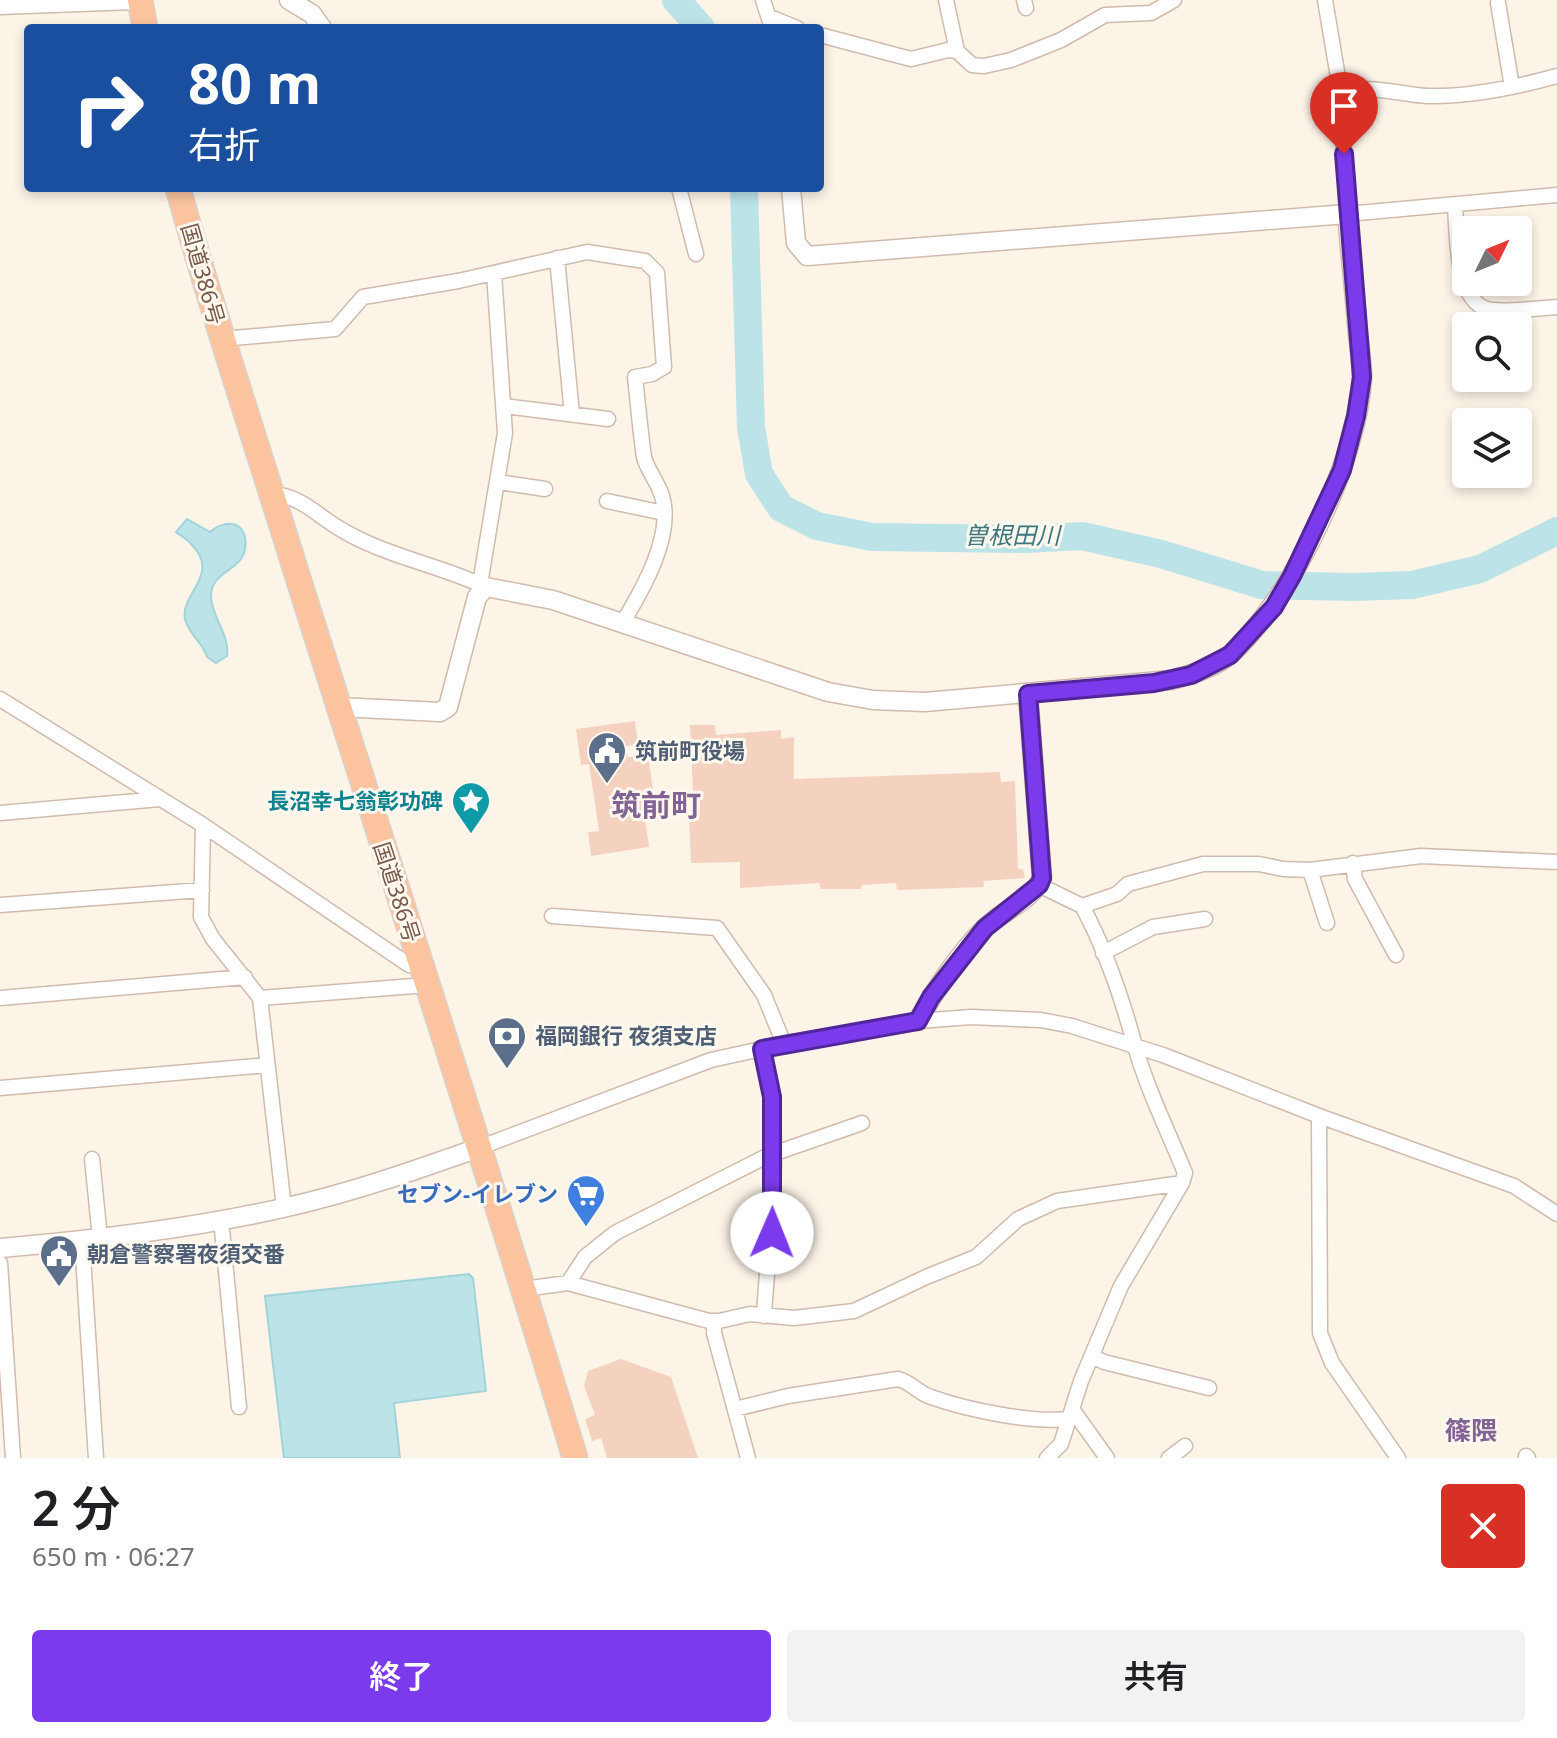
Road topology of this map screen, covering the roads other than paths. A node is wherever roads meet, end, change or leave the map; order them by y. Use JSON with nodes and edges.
{"nodes":[{"id":1,"x":133,"y":0,"type":"edge"},
{"id":2,"x":140,"y":0,"type":"edge"},
{"id":3,"x":289,"y":0,"type":"edge"},
{"id":4,"x":763,"y":0,"type":"edge"},
{"id":5,"x":946,"y":0,"type":"edge"},
{"id":6,"x":1174,"y":0,"type":"edge"},
{"id":7,"x":1325,"y":0,"type":"edge"},
{"id":8,"x":1498,"y":3,"type":"dead end"},
{"id":9,"x":0,"y":5,"type":"edge"},
{"id":10,"x":771,"y":23,"type":"edge"},
{"id":11,"x":144,"y":24,"type":"edge"},
{"id":12,"x":319,"y":24,"type":"edge"},
{"id":13,"x":824,"y":36,"type":"edge"},
{"id":14,"x":957,"y":51,"type":"junction"},
{"id":15,"x":1557,"y":76,"type":"edge"},
{"id":16,"x":1512,"y":87,"type":"junction"},
{"id":17,"x":1341,"y":95,"type":"junction"},
{"id":18,"x":179,"y":192,"type":"edge"},
{"id":19,"x":680,"y":192,"type":"edge"},
{"id":20,"x":791,"y":192,"type":"edge"},
{"id":21,"x":1557,"y":195,"type":"edge"},
{"id":22,"x":1455,"y":205,"type":"junction"},
{"id":23,"x":1347,"y":214,"type":"junction"},
{"id":24,"x":696,"y":254,"type":"dead end"},
{"id":25,"x":557,"y":258,"type":"junction"},
{"id":26,"x":494,"y":273,"type":"junction"},
{"id":27,"x":1557,"y":307,"type":"edge"},
{"id":28,"x":222,"y":339,"type":"junction"},
{"id":29,"x":504,"y":406,"type":"junction"},
{"id":30,"x":572,"y":414,"type":"junction"},
{"id":31,"x":608,"y":419,"type":"dead end"},
{"id":32,"x":498,"y":482,"type":"junction"},
{"id":33,"x":545,"y":489,"type":"dead end"},
{"id":34,"x":272,"y":494,"type":"junction"},
{"id":35,"x":607,"y":501,"type":"dead end"},
{"id":36,"x":664,"y":513,"type":"junction"},
{"id":37,"x":483,"y":585,"type":"junction"},
{"id":38,"x":623,"y":622,"type":"junction"},
{"id":39,"x":1028,"y":694,"type":"junction"},
{"id":40,"x":0,"y":699,"type":"edge"},
{"id":41,"x":339,"y":707,"type":"junction"},
{"id":42,"x":160,"y":799,"type":"junction"},
{"id":43,"x":0,"y":813,"type":"edge"},
{"id":44,"x":203,"y":825,"type":"junction"},
{"id":45,"x":1557,"y":862,"type":"edge"},
{"id":46,"x":1353,"y":863,"type":"junction"},
{"id":47,"x":1310,"y":870,"type":"junction"},
{"id":48,"x":1039,"y":885,"type":"junction"},
{"id":49,"x":202,"y":890,"type":"junction"},
{"id":50,"x":0,"y":905,"type":"edge"},
{"id":51,"x":1082,"y":906,"type":"junction"},
{"id":52,"x":552,"y":916,"type":"dead end"},
{"id":53,"x":1205,"y":919,"type":"dead end"},
{"id":54,"x":1327,"y":923,"type":"dead end"},
{"id":55,"x":1103,"y":953,"type":"junction"},
{"id":56,"x":1396,"y":955,"type":"dead end"},
{"id":57,"x":424,"y":974,"type":"junction"},
{"id":58,"x":245,"y":977,"type":"junction"},
{"id":59,"x":0,"y":998,"type":"edge"},
{"id":60,"x":260,"y":998,"type":"junction"},
{"id":61,"x":918,"y":1021,"type":"junction"},
{"id":62,"x":784,"y":1044,"type":"junction"},
{"id":63,"x":1135,"y":1046,"type":"junction"},
{"id":64,"x":762,"y":1049,"type":"junction"},
{"id":65,"x":267,"y":1065,"type":"junction"},
{"id":66,"x":0,"y":1088,"type":"edge"},
{"id":67,"x":1319,"y":1116,"type":"junction"},
{"id":68,"x":862,"y":1123,"type":"dead end"},
{"id":69,"x":481,"y":1147,"type":"junction"},
{"id":70,"x":774,"y":1153,"type":"junction"},
{"id":71,"x":92,"y":1159,"type":"dead end"},
{"id":72,"x":1182,"y":1183,"type":"junction"},
{"id":73,"x":1550,"y":1205,"type":"edge"},
{"id":74,"x":284,"y":1208,"type":"junction"},
{"id":75,"x":1557,"y":1214,"type":"edge"},
{"id":76,"x":221,"y":1219,"type":"junction"},
{"id":77,"x":91,"y":1240,"type":"junction"},
{"id":78,"x":0,"y":1248,"type":"edge"},
{"id":79,"x":0,"y":1263,"type":"edge"},
{"id":80,"x":568,"y":1283,"type":"junction"},
{"id":81,"x":524,"y":1289,"type":"junction"},
{"id":82,"x":764,"y":1316,"type":"junction"},
{"id":83,"x":714,"y":1321,"type":"junction"},
{"id":84,"x":1092,"y":1356,"type":"junction"},
{"id":85,"x":1209,"y":1388,"type":"dead end"},
{"id":86,"x":239,"y":1407,"type":"dead end"},
{"id":87,"x":735,"y":1409,"type":"junction"},
{"id":88,"x":1071,"y":1414,"type":"junction"},
{"id":89,"x":1185,"y":1446,"type":"dead end"},
{"id":90,"x":570,"y":1456,"type":"edge"},
{"id":91,"x":13,"y":1458,"type":"edge"},
{"id":92,"x":96,"y":1458,"type":"edge"},
{"id":93,"x":748,"y":1458,"type":"edge"},
{"id":94,"x":1047,"y":1458,"type":"edge"},
{"id":95,"x":1107,"y":1458,"type":"edge"},
{"id":96,"x":1169,"y":1458,"type":"edge"},
{"id":97,"x":1398,"y":1458,"type":"edge"}],
"edges":[{"from":1,"to":9,"type":"street"},
{"from":2,"to":11,"type":"highway"},
{"from":3,"to":12,"type":"street"},
{"from":4,"to":10,"type":"street"},
{"from":5,"to":14,"type":"street"},
{"from":6,"to":14,"type":"street"},
{"from":7,"to":17,"type":"street"},
{"from":8,"to":16,"type":"street"},
{"from":13,"to":14,"type":"street"},
{"from":15,"to":16,"type":"street"},
{"from":16,"to":17,"type":"street"},
{"from":17,"to":23,"type":"street"},
{"from":18,"to":28,"type":"highway","name":"国道386号"},
{"from":19,"to":24,"type":"street"},
{"from":20,"to":23,"type":"street"},
{"from":21,"to":22,"type":"street"},
{"from":22,"to":23,"type":"street"},
{"from":22,"to":27,"type":"street"},
{"from":23,"to":39,"type":"street"},
{"from":25,"to":26,"type":"street"},
{"from":25,"to":30,"type":"street"},
{"from":25,"to":36,"type":"street"},
{"from":26,"to":28,"type":"street"},
{"from":26,"to":29,"type":"street"},
{"from":28,"to":34,"type":"highway","name":"国道386号"},
{"from":29,"to":30,"type":"street"},
{"from":29,"to":32,"type":"street"},
{"from":30,"to":31,"type":"street"},
{"from":32,"to":33,"type":"street"},
{"from":32,"to":37,"type":"street"},
{"from":34,"to":37,"type":"street"},
{"from":34,"to":41,"type":"highway","name":"国道386号"},
{"from":35,"to":36,"type":"street"},
{"from":36,"to":38,"type":"street"},
{"from":37,"to":38,"type":"street"},
{"from":37,"to":41,"type":"street"},
{"from":38,"to":39,"type":"street"},
{"from":39,"to":48,"type":"street"},
{"from":40,"to":42,"type":"street"},
{"from":41,"to":57,"type":"highway","name":"国道386号"},
{"from":42,"to":43,"type":"street"},
{"from":42,"to":44,"type":"street"},
{"from":44,"to":49,"type":"street"},
{"from":44,"to":57,"type":"street"},
{"from":45,"to":46,"type":"street"},
{"from":46,"to":47,"type":"street"},
{"from":46,"to":56,"type":"street"},
{"from":47,"to":51,"type":"street"},
{"from":47,"to":54,"type":"street"},
{"from":48,"to":51,"type":"street"},
{"from":48,"to":61,"type":"street"},
{"from":49,"to":50,"type":"street"},
{"from":49,"to":58,"type":"street"},
{"from":51,"to":55,"type":"street"},
{"from":52,"to":62,"type":"street"},
{"from":53,"to":55,"type":"street"},
{"from":55,"to":63,"type":"street"},
{"from":57,"to":60,"type":"street"},
{"from":57,"to":69,"type":"highway","name":"国道386号"},
{"from":58,"to":59,"type":"street"},
{"from":58,"to":60,"type":"street"},
{"from":60,"to":65,"type":"street"},
{"from":61,"to":62,"type":"street"},
{"from":61,"to":63,"type":"street"},
{"from":62,"to":64,"type":"street"},
{"from":63,"to":67,"type":"street"},
{"from":63,"to":72,"type":"street"},
{"from":64,"to":69,"type":"street"},
{"from":64,"to":70,"type":"street"},
{"from":65,"to":66,"type":"street"},
{"from":65,"to":74,"type":"street"},
{"from":67,"to":73,"type":"street"},
{"from":67,"to":97,"type":"street"},
{"from":68,"to":70,"type":"street"},
{"from":69,"to":74,"type":"street"},
{"from":69,"to":81,"type":"highway","name":"国道386号"},
{"from":70,"to":80,"type":"street"},
{"from":70,"to":82,"type":"street"},
{"from":71,"to":77,"type":"street"},
{"from":72,"to":82,"type":"street"},
{"from":72,"to":84,"type":"street"},
{"from":73,"to":75,"type":"street"},
{"from":74,"to":76,"type":"street"},
{"from":76,"to":77,"type":"street"},
{"from":76,"to":86,"type":"street"},
{"from":77,"to":78,"type":"street"},
{"from":77,"to":92,"type":"street"},
{"from":79,"to":91,"type":"street"},
{"from":80,"to":81,"type":"street"},
{"from":80,"to":83,"type":"street"},
{"from":81,"to":90,"type":"highway","name":"国道386号"},
{"from":82,"to":83,"type":"street"},
{"from":83,"to":87,"type":"street"},
{"from":84,"to":85,"type":"street"},
{"from":84,"to":88,"type":"street"},
{"from":87,"to":88,"type":"street"},
{"from":87,"to":93,"type":"street"},
{"from":88,"to":94,"type":"street"},
{"from":88,"to":95,"type":"street"},
{"from":89,"to":96,"type":"street"}]}
